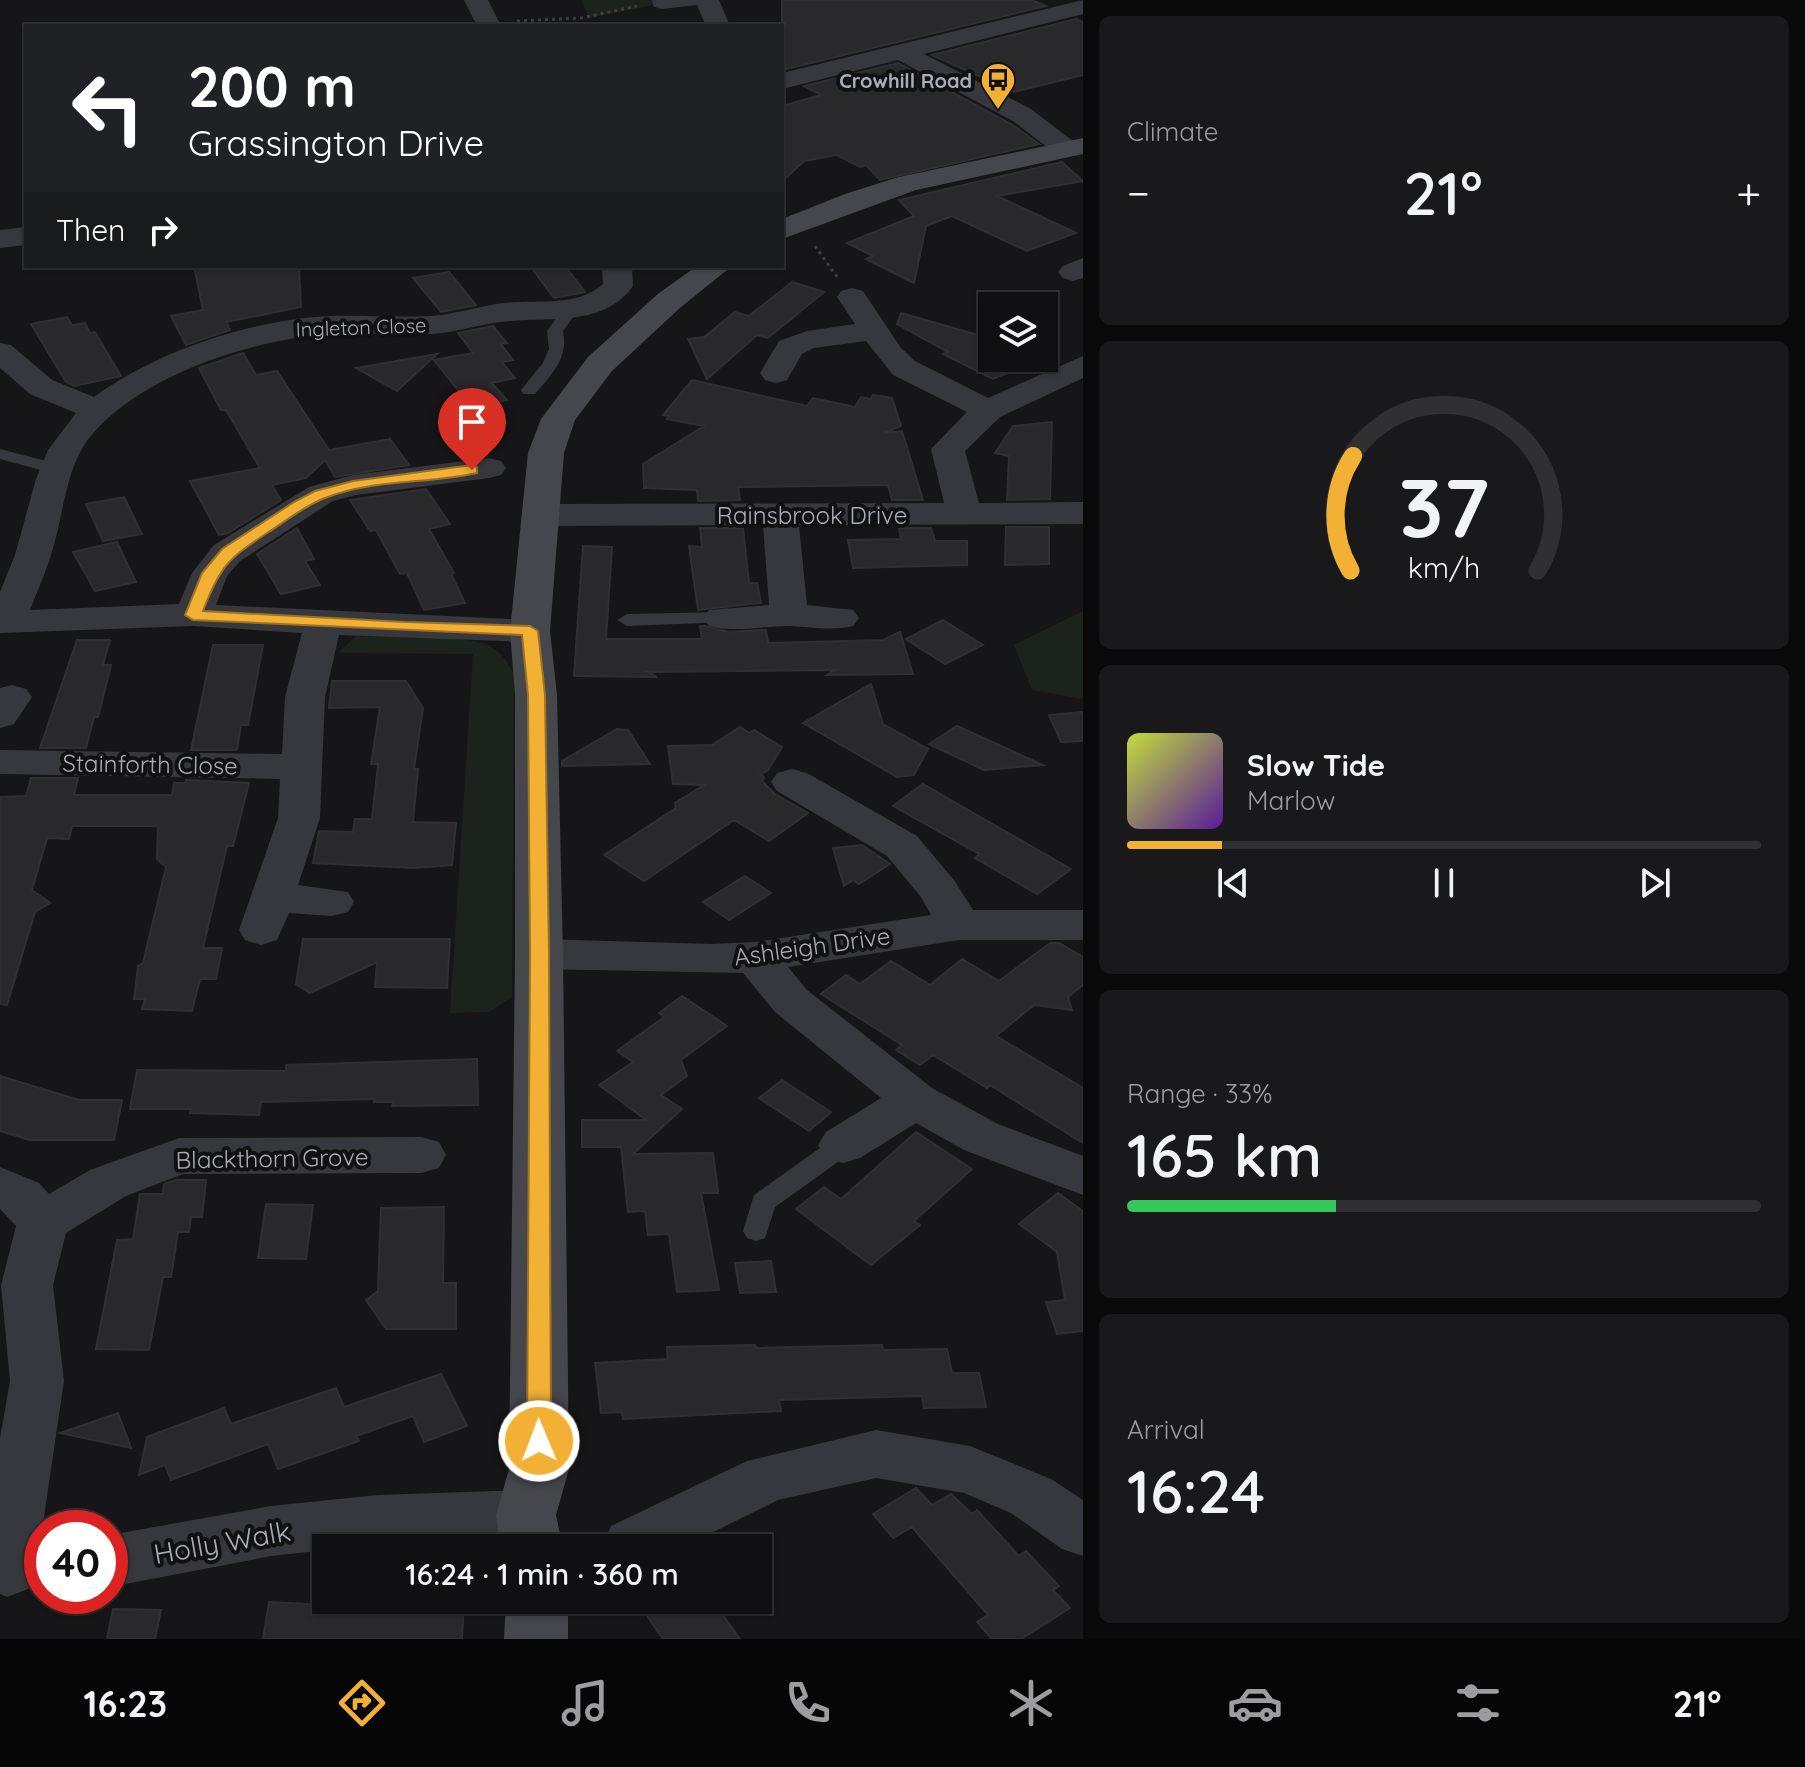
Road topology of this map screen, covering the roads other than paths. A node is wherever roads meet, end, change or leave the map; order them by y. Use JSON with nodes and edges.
{"nodes":[{"id":1,"x":476,"y":0,"type":"edge"},
{"id":2,"x":689,"y":0,"type":"edge"},
{"id":3,"x":707,"y":0,"type":"edge"},
{"id":4,"x":1064,"y":0,"type":"edge"},
{"id":5,"x":662,"y":2,"type":"edge"},
{"id":6,"x":1083,"y":7,"type":"edge"},
{"id":7,"x":488,"y":24,"type":"edge"},
{"id":8,"x":717,"y":24,"type":"edge"},
{"id":9,"x":902,"y":52,"type":"junction"},
{"id":10,"x":784,"y":81,"type":"edge"},
{"id":11,"x":1074,"y":147,"type":"edge"},
{"id":12,"x":790,"y":226,"type":"edge"},
{"id":13,"x":24,"y":236,"type":"edge"},
{"id":14,"x":0,"y":239,"type":"edge"},
{"id":15,"x":714,"y":268,"type":"edge"},
{"id":16,"x":625,"y":273,"type":"edge"},
{"id":17,"x":852,"y":297,"type":"road end"},
{"id":18,"x":571,"y":309,"type":"junction"},
{"id":19,"x":873,"y":331,"type":"junction"},
{"id":20,"x":1,"y":355,"type":"edge"},
{"id":21,"x":1083,"y":366,"type":"edge"},
{"id":22,"x":742,"y":369,"type":"dead end"},
{"id":23,"x":529,"y":390,"type":"dead end"},
{"id":24,"x":97,"y":410,"type":"junction"},
{"id":25,"x":988,"y":410,"type":"junction"},
{"id":26,"x":0,"y":454,"type":"edge"},
{"id":27,"x":56,"y":469,"type":"junction"},
{"id":28,"x":470,"y":477,"type":"dead end"},
{"id":29,"x":1083,"y":513,"type":"edge"},
{"id":30,"x":540,"y":515,"type":"junction"},
{"id":31,"x":780,"y":515,"type":"junction"},
{"id":32,"x":965,"y":515,"type":"junction"},
{"id":33,"x":193,"y":615,"type":"junction"},
{"id":34,"x":789,"y":615,"type":"junction"},
{"id":35,"x":722,"y":618,"type":"joint"},
{"id":36,"x":840,"y":618,"type":"dead end"},
{"id":37,"x":627,"y":620,"type":"dead end"},
{"id":38,"x":3,"y":622,"type":"edge"},
{"id":39,"x":323,"y":623,"type":"junction"},
{"id":40,"x":530,"y":631,"type":"junction"},
{"id":41,"x":0,"y":762,"type":"edge"},
{"id":42,"x":301,"y":767,"type":"junction"},
{"id":43,"x":824,"y":788,"type":"dead end"},
{"id":44,"x":332,"y":902,"type":"dead end"},
{"id":45,"x":959,"y":925,"type":"junction"},
{"id":46,"x":1083,"y":925,"type":"edge"},
{"id":47,"x":539,"y":954,"type":"junction"},
{"id":48,"x":755,"y":957,"type":"junction"},
{"id":49,"x":915,"y":1100,"type":"junction"},
{"id":50,"x":843,"y":1145,"type":"joint"},
{"id":51,"x":421,"y":1155,"type":"dead end"},
{"id":52,"x":1083,"y":1176,"type":"edge"},
{"id":53,"x":0,"y":1186,"type":"edge"},
{"id":54,"x":43,"y":1222,"type":"junction"},
{"id":55,"x":756,"y":1231,"type":"dead end"},
{"id":56,"x":1083,"y":1531,"type":"edge"},
{"id":57,"x":529,"y":1532,"type":"edge"},
{"id":58,"x":652,"y":1534,"type":"edge"},
{"id":59,"x":128,"y":1558,"type":"edge"},
{"id":60,"x":16,"y":1570,"type":"edge"},
{"id":61,"x":537,"y":1614,"type":"edge"},
{"id":62,"x":536,"y":1639,"type":"edge"}],
"edges":[{"from":1,"to":7,"type":"street"},
{"from":2,"to":5,"type":"street"},
{"from":3,"to":8,"type":"street"},
{"from":4,"to":6,"type":"street"},
{"from":6,"to":9,"type":"street"},
{"from":9,"to":10,"type":"street"},
{"from":9,"to":11,"type":"street"},
{"from":11,"to":12,"type":"street"},
{"from":13,"to":14,"type":"street"},
{"from":15,"to":30,"type":"street"},
{"from":16,"to":18,"type":"street","name":"Ingleton Close"},
{"from":17,"to":19,"type":"street"},
{"from":18,"to":23,"type":"lane"},
{"from":18,"to":24,"type":"street","name":"Ingleton Close"},
{"from":19,"to":22,"type":"street"},
{"from":19,"to":25,"type":"street"},
{"from":20,"to":24,"type":"street"},
{"from":21,"to":25,"type":"street"},
{"from":24,"to":27,"type":"street","name":"Ingleton Close"},
{"from":25,"to":32,"type":"street"},
{"from":26,"to":27,"type":"lane"},
{"from":27,"to":38,"type":"street","name":"Ingleton Close"},
{"from":28,"to":33,"type":"street"},
{"from":29,"to":32,"type":"street","name":"Rainsbrook Drive"},
{"from":30,"to":31,"type":"street","name":"Rainsbrook Drive"},
{"from":30,"to":40,"type":"street"},
{"from":31,"to":32,"type":"street","name":"Rainsbrook Drive"},
{"from":31,"to":34,"type":"street"},
{"from":33,"to":38,"type":"street"},
{"from":33,"to":39,"type":"street"},
{"from":34,"to":35,"type":"street"},
{"from":34,"to":36,"type":"street"},
{"from":35,"to":37,"type":"lane"},
{"from":39,"to":40,"type":"street"},
{"from":39,"to":42,"type":"street"},
{"from":40,"to":47,"type":"street"},
{"from":41,"to":42,"type":"street","name":"Stainforth Close"},
{"from":42,"to":44,"type":"street"},
{"from":43,"to":45,"type":"street"},
{"from":45,"to":46,"type":"street","name":"Ashleigh Drive"},
{"from":45,"to":48,"type":"street","name":"Ashleigh Drive"},
{"from":47,"to":48,"type":"street","name":"Ashleigh Drive"},
{"from":47,"to":57,"type":"street"},
{"from":48,"to":49,"type":"street"},
{"from":49,"to":50,"type":"street"},
{"from":49,"to":52,"type":"street"},
{"from":50,"to":55,"type":"lane"},
{"from":51,"to":54,"type":"street","name":"Blackthorn Grove"},
{"from":53,"to":54,"type":"street"},
{"from":54,"to":60,"type":"street"},
{"from":56,"to":58,"type":"street"},
{"from":57,"to":59,"type":"street","name":"Holly Walk"},
{"from":61,"to":62,"type":"street"}]}
